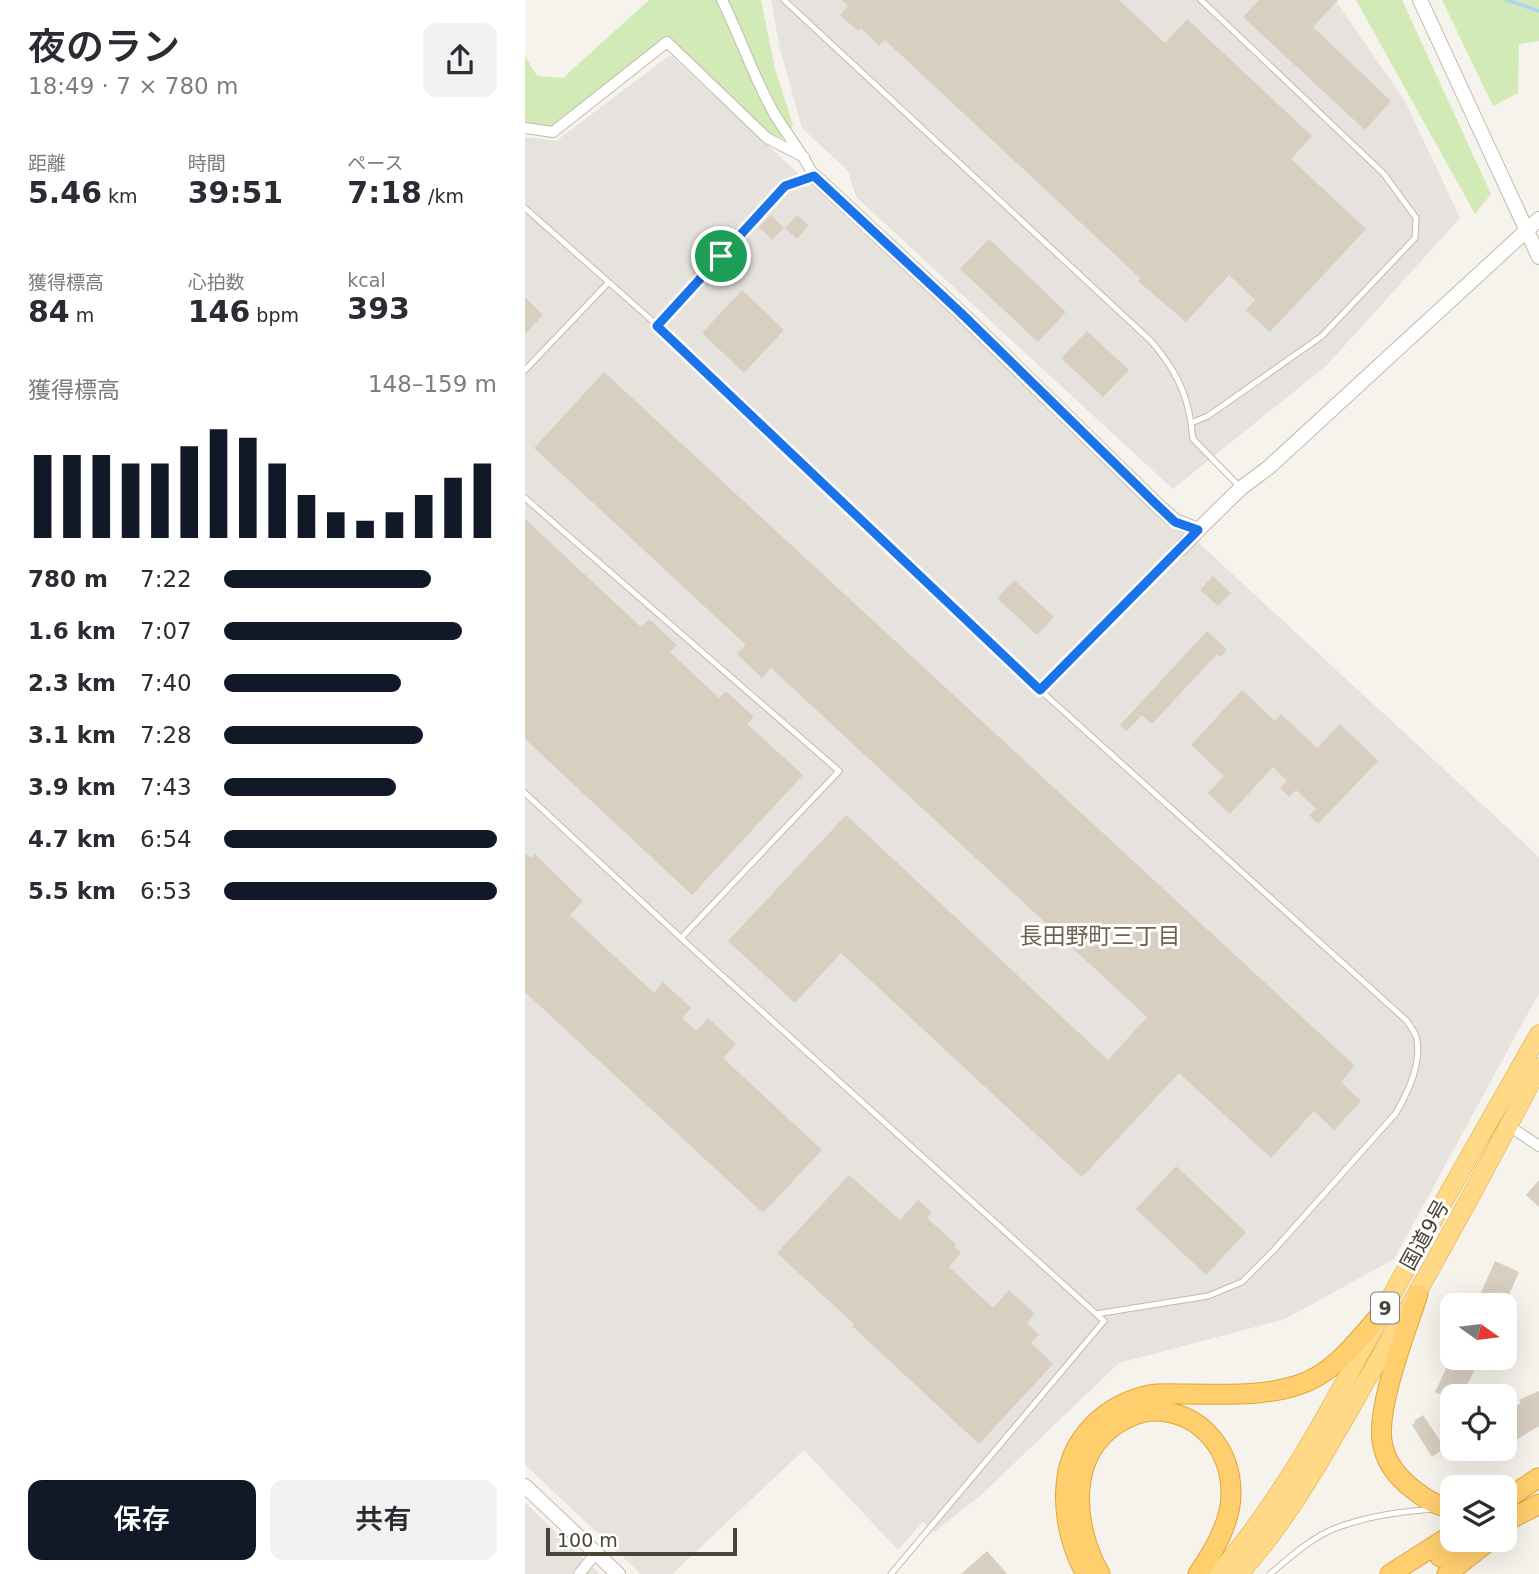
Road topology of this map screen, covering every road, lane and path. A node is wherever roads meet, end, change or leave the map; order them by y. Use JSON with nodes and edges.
{"nodes":[{"id":1,"x":722,"y":0,"type":"edge"},
{"id":2,"x":784,"y":0,"type":"edge"},
{"id":3,"x":1201,"y":0,"type":"edge"},
{"id":4,"x":1420,"y":0,"type":"edge"},
{"id":5,"x":525,"y":128,"type":"edge"},
{"id":6,"x":804,"y":157,"type":"junction"},
{"id":7,"x":814,"y":176,"type":"junction"},
{"id":8,"x":525,"y":208,"type":"edge"},
{"id":9,"x":1539,"y":219,"type":"edge"},
{"id":10,"x":1526,"y":232,"type":"junction"},
{"id":11,"x":1539,"y":257,"type":"edge"},
{"id":12,"x":608,"y":283,"type":"junction"},
{"id":13,"x":657,"y":326,"type":"junction"},
{"id":14,"x":525,"y":370,"type":"edge"},
{"id":15,"x":1191,"y":423,"type":"junction"},
{"id":16,"x":1241,"y":488,"type":"junction"},
{"id":17,"x":525,"y":498,"type":"edge"},
{"id":18,"x":1198,"y":530,"type":"junction"},
{"id":19,"x":1180,"y":549,"type":"joint"},
{"id":20,"x":1040,"y":690,"type":"junction"},
{"id":21,"x":525,"y":793,"type":"edge"},
{"id":22,"x":681,"y":938,"type":"junction"},
{"id":23,"x":1539,"y":1034,"type":"edge"},
{"id":24,"x":1539,"y":1067,"type":"edge"},
{"id":25,"x":1509,"y":1126,"type":"junction"},
{"id":26,"x":1539,"y":1146,"type":"edge"},
{"id":27,"x":1417,"y":1294,"type":"junction"},
{"id":28,"x":1382,"y":1313,"type":"junction"},
{"id":29,"x":1096,"y":1314,"type":"junction"},
{"id":30,"x":1539,"y":1478,"type":"edge"},
{"id":31,"x":525,"y":1486,"type":"edge"},
{"id":32,"x":1517,"y":1488,"type":"edge"},
{"id":33,"x":1517,"y":1492,"type":"edge"},
{"id":34,"x":1440,"y":1503,"type":"edge"},
{"id":35,"x":1440,"y":1508,"type":"edge"},
{"id":36,"x":1533,"y":1508,"type":"edge"},
{"id":37,"x":1517,"y":1516,"type":"edge"},
{"id":38,"x":1517,"y":1520,"type":"edge"},
{"id":39,"x":1440,"y":1542,"type":"edge"},
{"id":40,"x":1449,"y":1552,"type":"edge"},
{"id":41,"x":1475,"y":1552,"type":"edge"},
{"id":42,"x":596,"y":1553,"type":"junction"},
{"id":43,"x":579,"y":1574,"type":"edge"},
{"id":44,"x":618,"y":1574,"type":"edge"},
{"id":45,"x":891,"y":1574,"type":"edge"},
{"id":46,"x":1086,"y":1574,"type":"edge"},
{"id":47,"x":1100,"y":1574,"type":"edge"},
{"id":48,"x":1198,"y":1574,"type":"edge"},
{"id":49,"x":1218,"y":1574,"type":"edge"},
{"id":50,"x":1239,"y":1574,"type":"edge"},
{"id":51,"x":1270,"y":1574,"type":"edge"},
{"id":52,"x":1390,"y":1574,"type":"edge"},
{"id":53,"x":1413,"y":1574,"type":"edge"},
{"id":54,"x":1447,"y":1574,"type":"edge"}],
"edges":[{"from":1,"to":6,"type":"street"},
{"from":2,"to":15,"type":"lane"},
{"from":3,"to":15,"type":"lane"},
{"from":4,"to":10,"type":"street"},
{"from":5,"to":6,"type":"street"},
{"from":6,"to":7,"type":"street"},
{"from":7,"to":13,"type":"lane"},
{"from":7,"to":18,"type":"street"},
{"from":8,"to":12,"type":"lane"},
{"from":9,"to":10,"type":"street"},
{"from":10,"to":11,"type":"street"},
{"from":10,"to":16,"type":"street"},
{"from":12,"to":13,"type":"lane"},
{"from":12,"to":14,"type":"lane"},
{"from":13,"to":20,"type":"lane"},
{"from":15,"to":16,"type":"lane"},
{"from":16,"to":18,"type":"street"},
{"from":17,"to":22,"type":"lane"},
{"from":18,"to":19,"type":"street"},
{"from":19,"to":20,"type":"lane"},
{"from":20,"to":29,"type":"lane"},
{"from":21,"to":22,"type":"lane"},
{"from":22,"to":29,"type":"lane"},
{"from":23,"to":28,"type":"highway","name":"国道9号","number":"9"},
{"from":24,"to":25,"type":"highway","name":"国道9号","number":"9"},
{"from":25,"to":26,"type":"street"},
{"from":25,"to":27,"type":"highway","name":"国道9号","number":"9"},
{"from":27,"to":34,"type":"highway"},
{"from":27,"to":50,"type":"highway","name":"国道9号","number":"9"},
{"from":28,"to":46,"type":"highway"},
{"from":28,"to":49,"type":"highway","name":"国道9号","number":"9"},
{"from":29,"to":45,"type":"lane"},
{"from":30,"to":32,"type":"highway"},
{"from":30,"to":33,"type":"highway"},
{"from":31,"to":42,"type":"street"},
{"from":35,"to":51,"type":"lane"},
{"from":36,"to":37,"type":"highway"},
{"from":36,"to":38,"type":"highway"},
{"from":39,"to":52,"type":"highway"},
{"from":40,"to":53,"type":"highway"},
{"from":41,"to":54,"type":"highway"},
{"from":42,"to":43,"type":"street"},
{"from":42,"to":44,"type":"street"},
{"from":47,"to":48,"type":"highway"}]}
